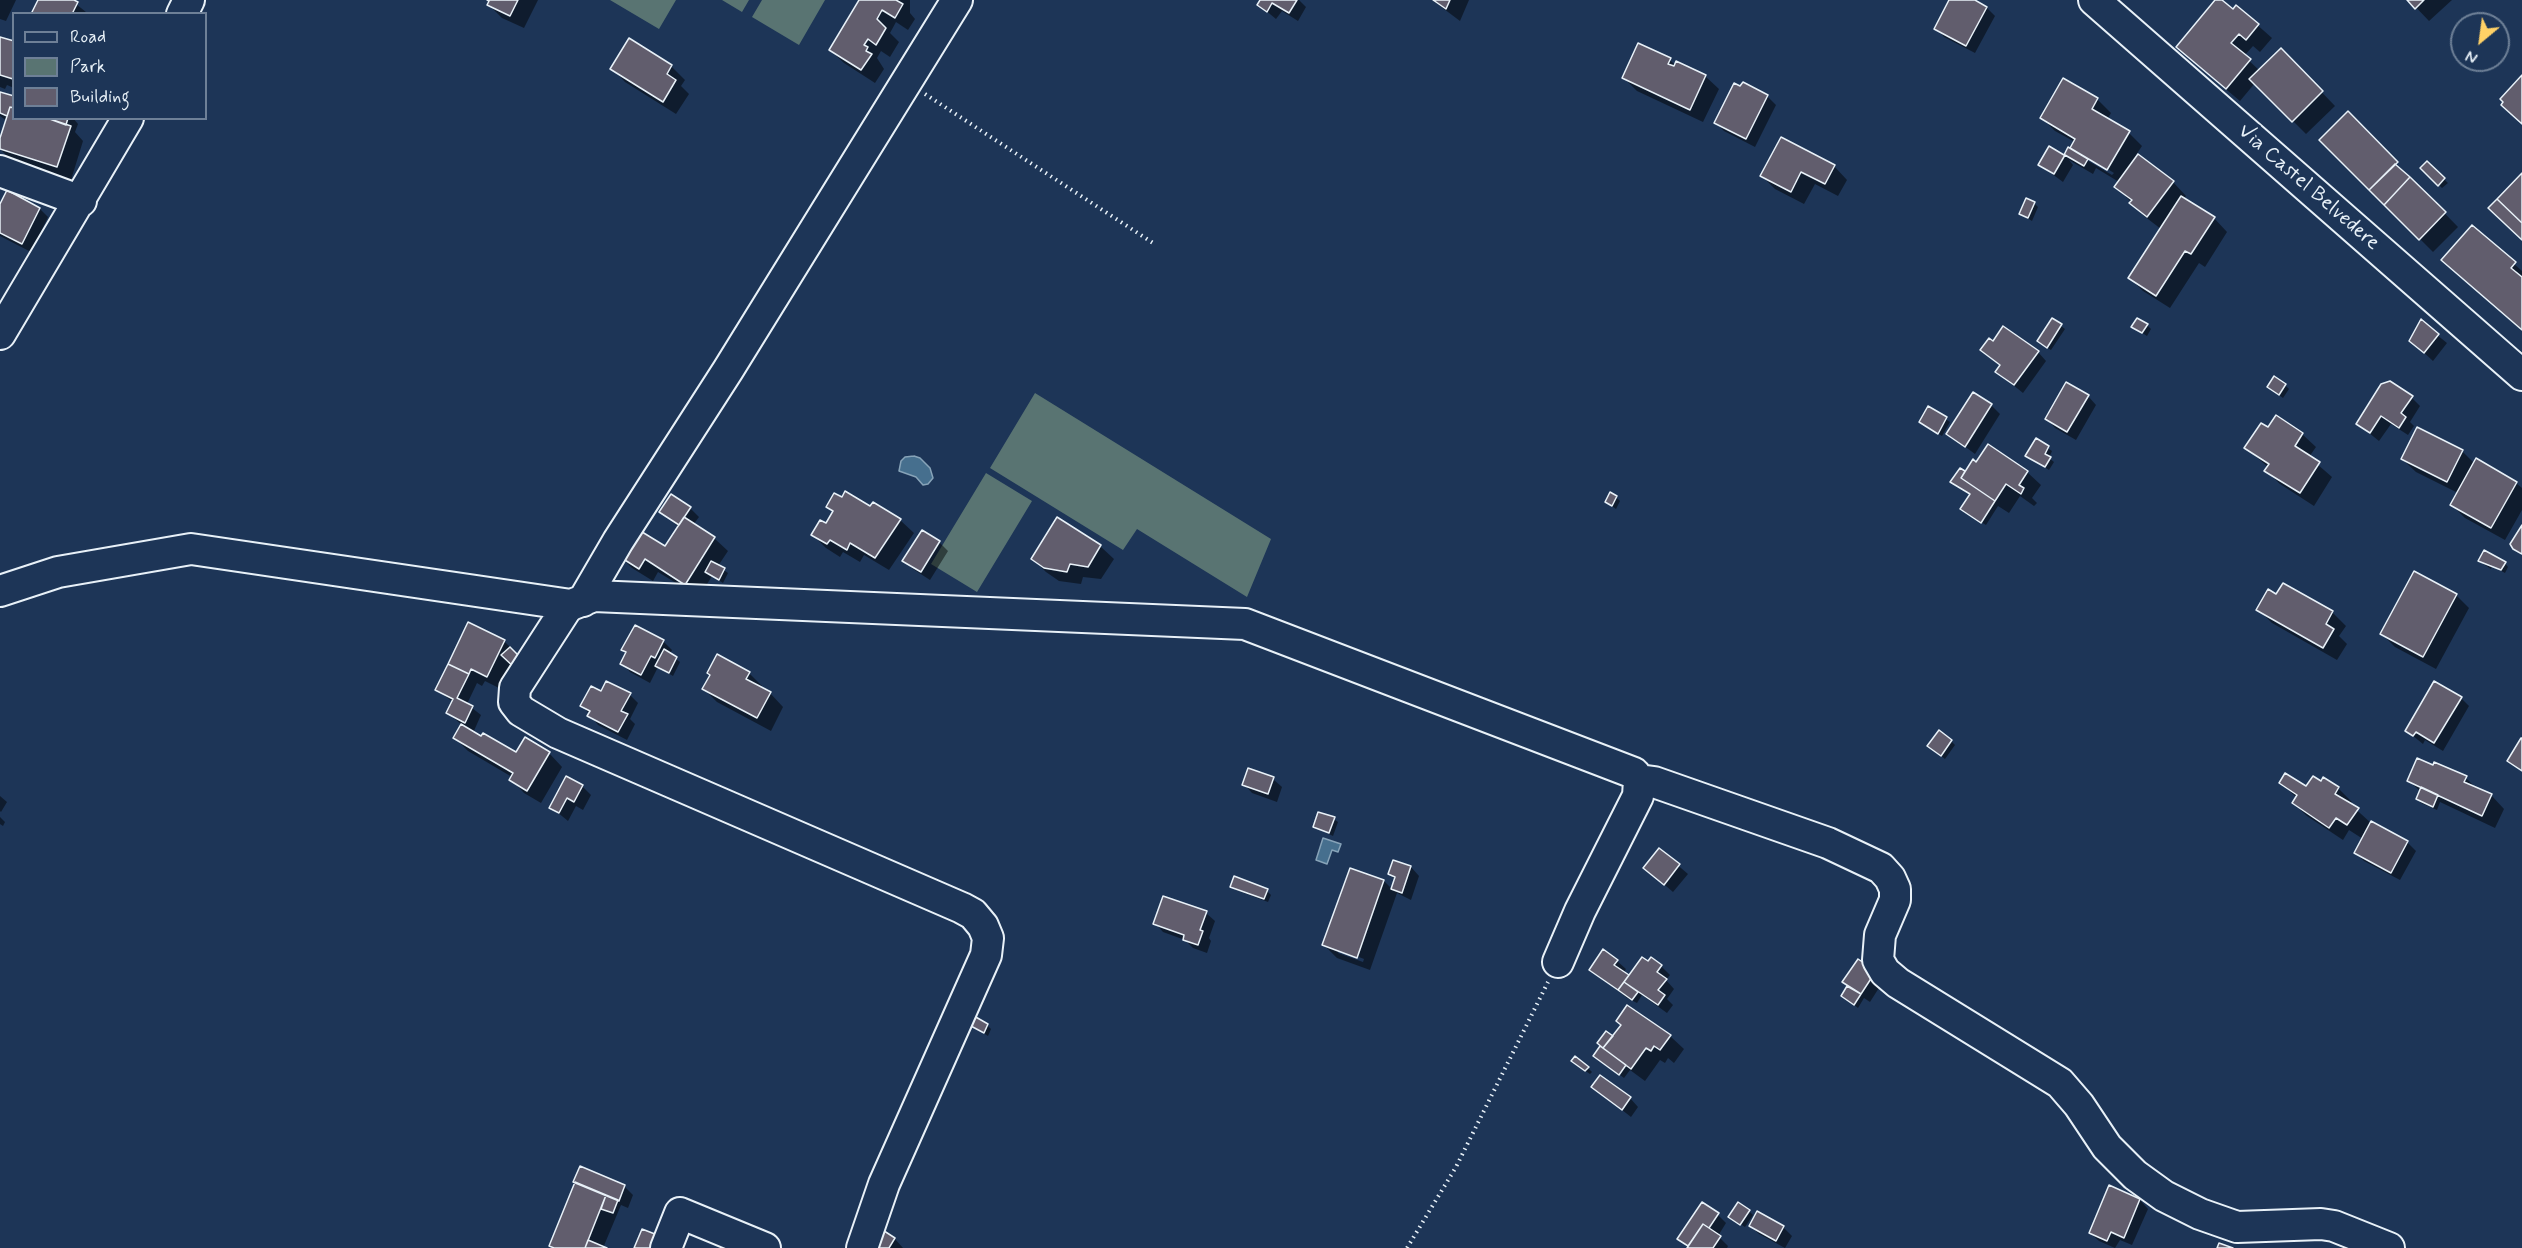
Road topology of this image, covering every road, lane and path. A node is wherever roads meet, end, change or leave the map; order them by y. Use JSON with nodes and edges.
{"nodes":[{"id":1,"x":957,"y":0,"type":"edge"},
{"id":2,"x":2094,"y":0,"type":"edge"},
{"id":3,"x":906,"y":82,"type":"junction"},
{"id":4,"x":128,"y":120,"type":"edge"},
{"id":5,"x":0,"y":171,"type":"edge"},
{"id":6,"x":81,"y":201,"type":"junction"},
{"id":7,"x":1154,"y":243,"type":"dead end"},
{"id":8,"x":0,"y":334,"type":"edge"},
{"id":9,"x":2522,"y":375,"type":"edge"},
{"id":10,"x":0,"y":591,"type":"edge"},
{"id":11,"x":577,"y":603,"type":"junction"},
{"id":12,"x":1639,"y":780,"type":"junction"},
{"id":13,"x":1558,"y":962,"type":"joint"},
{"id":14,"x":666,"y":1248,"type":"edge"},
{"id":15,"x":765,"y":1248,"type":"edge"},
{"id":16,"x":862,"y":1248,"type":"edge"},
{"id":17,"x":1407,"y":1248,"type":"edge"},
{"id":18,"x":2389,"y":1248,"type":"edge"}],
"edges":[{"from":1,"to":3,"type":"street"},
{"from":2,"to":9,"type":"street","name":"Via Castel Belvedere"},
{"from":3,"to":7,"type":"path"},
{"from":3,"to":11,"type":"street"},
{"from":4,"to":6,"type":"street"},
{"from":5,"to":6,"type":"street"},
{"from":6,"to":8,"type":"street"},
{"from":10,"to":11,"type":"street"},
{"from":11,"to":12,"type":"street"},
{"from":11,"to":16,"type":"street"},
{"from":12,"to":13,"type":"street"},
{"from":12,"to":18,"type":"street"},
{"from":13,"to":17,"type":"path"},
{"from":14,"to":15,"type":"street"}]}
